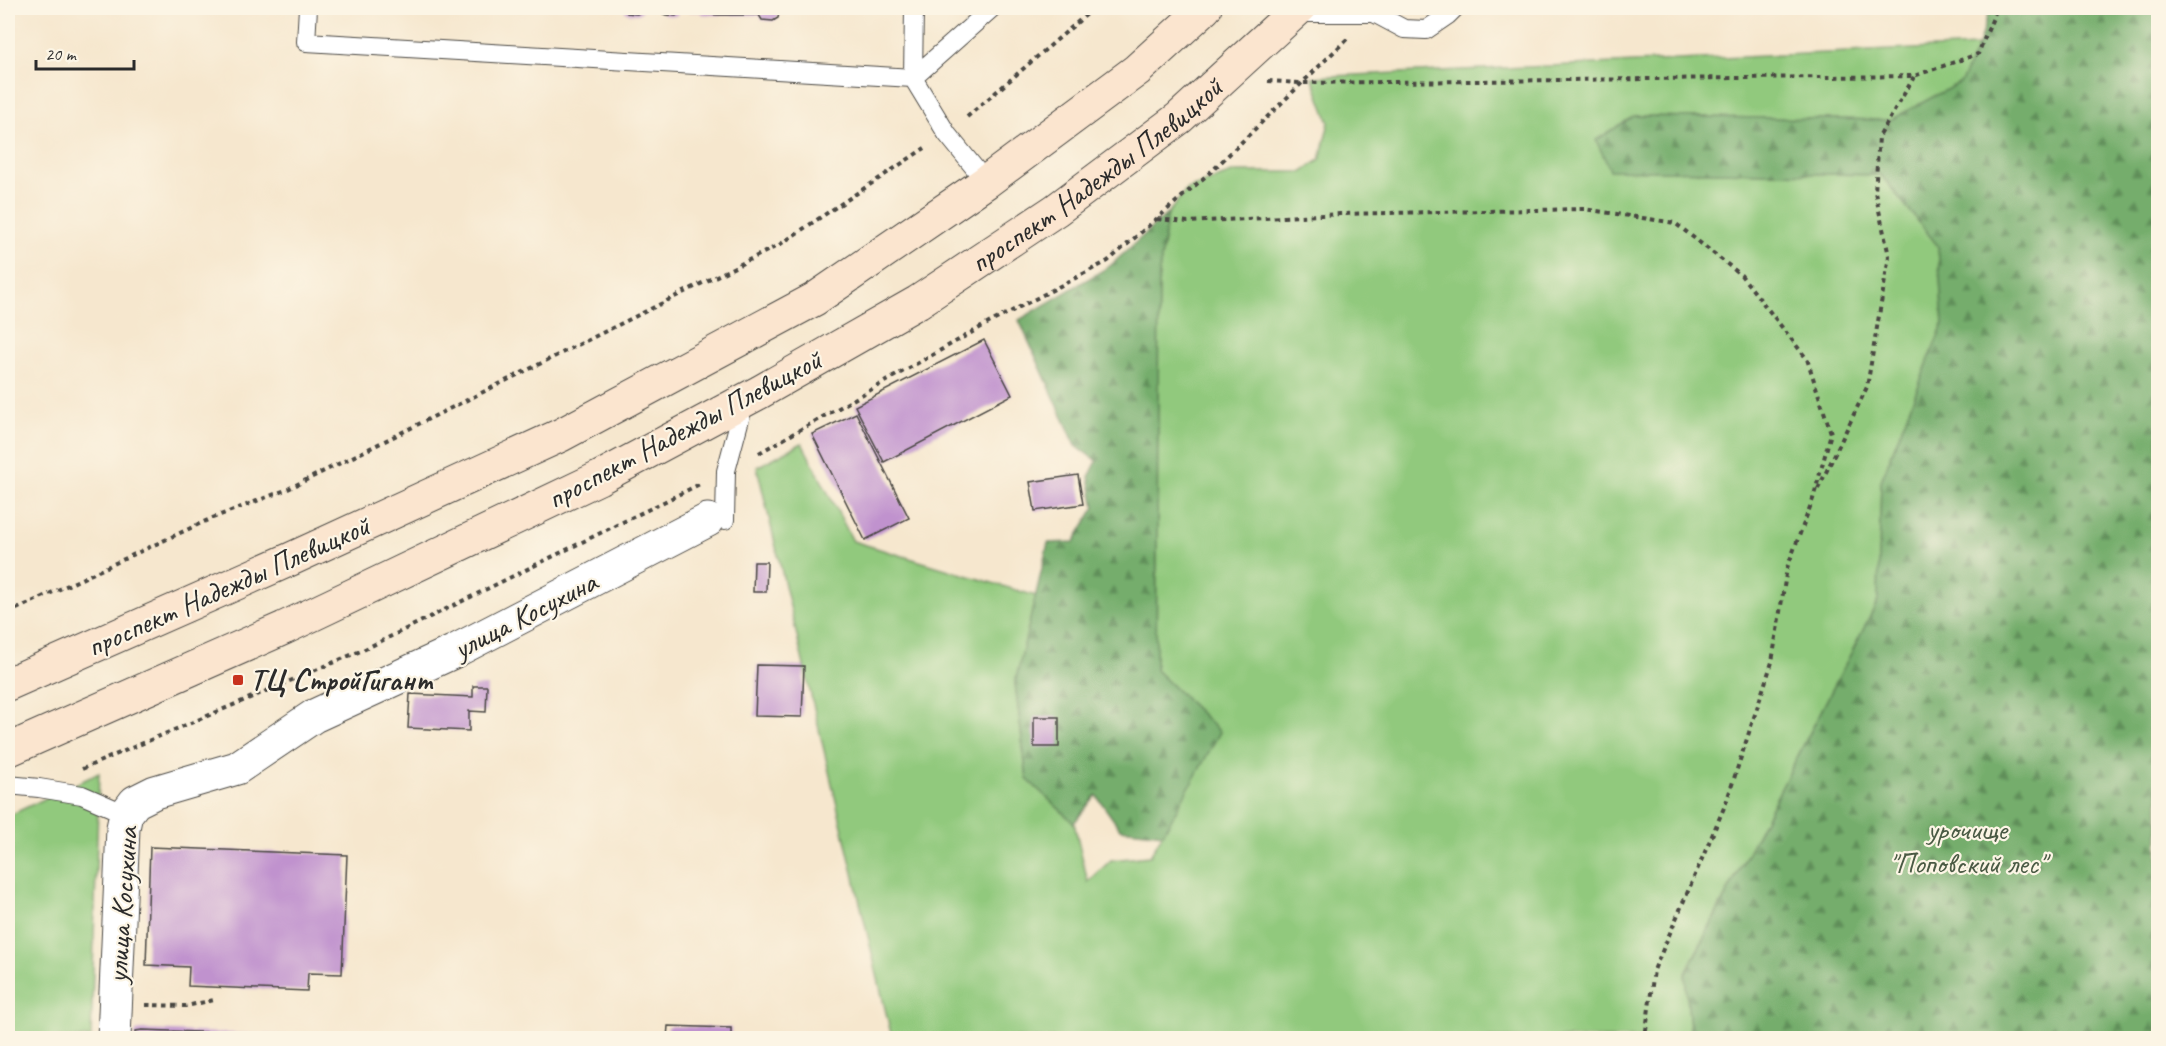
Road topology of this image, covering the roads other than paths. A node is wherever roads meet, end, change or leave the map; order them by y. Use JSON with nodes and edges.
{"nodes":[{"id":1,"x":308,"y":8,"type":"edge"},
{"id":2,"x":914,"y":8,"type":"edge"},
{"id":3,"x":992,"y":8,"type":"edge"},
{"id":4,"x":1205,"y":8,"type":"edge"},
{"id":5,"x":1455,"y":8,"type":"edge"},
{"id":6,"x":1297,"y":10,"type":"edge"},
{"id":7,"x":913,"y":78,"type":"junction"},
{"id":8,"x":986,"y":182,"type":"junction"},
{"id":9,"x":745,"y":400,"type":"junction"},
{"id":10,"x":716,"y":520,"type":"joint"},
{"id":11,"x":8,"y":684,"type":"edge"},
{"id":12,"x":8,"y":750,"type":"edge"},
{"id":13,"x":8,"y":785,"type":"edge"},
{"id":14,"x":126,"y":814,"type":"junction"},
{"id":15,"x":114,"y":1038,"type":"edge"}],
"edges":[{"from":1,"to":7,"type":"lane"},
{"from":2,"to":7,"type":"lane"},
{"from":3,"to":7,"type":"lane"},
{"from":4,"to":8,"type":"main road","name":"проспект Надежды Плевицкой"},
{"from":5,"to":6,"type":"lane"},
{"from":6,"to":9,"type":"main road","name":"проспект Надежды Плевицкой"},
{"from":7,"to":8,"type":"lane"},
{"from":8,"to":11,"type":"main road","name":"проспект Надежды Плевицкой"},
{"from":9,"to":10,"type":"lane"},
{"from":9,"to":12,"type":"main road","name":"проспект Надежды Плевицкой"},
{"from":10,"to":14,"type":"street","name":"улица Косухина"},
{"from":13,"to":14,"type":"lane"},
{"from":14,"to":15,"type":"street","name":"улица Косухина"}]}
